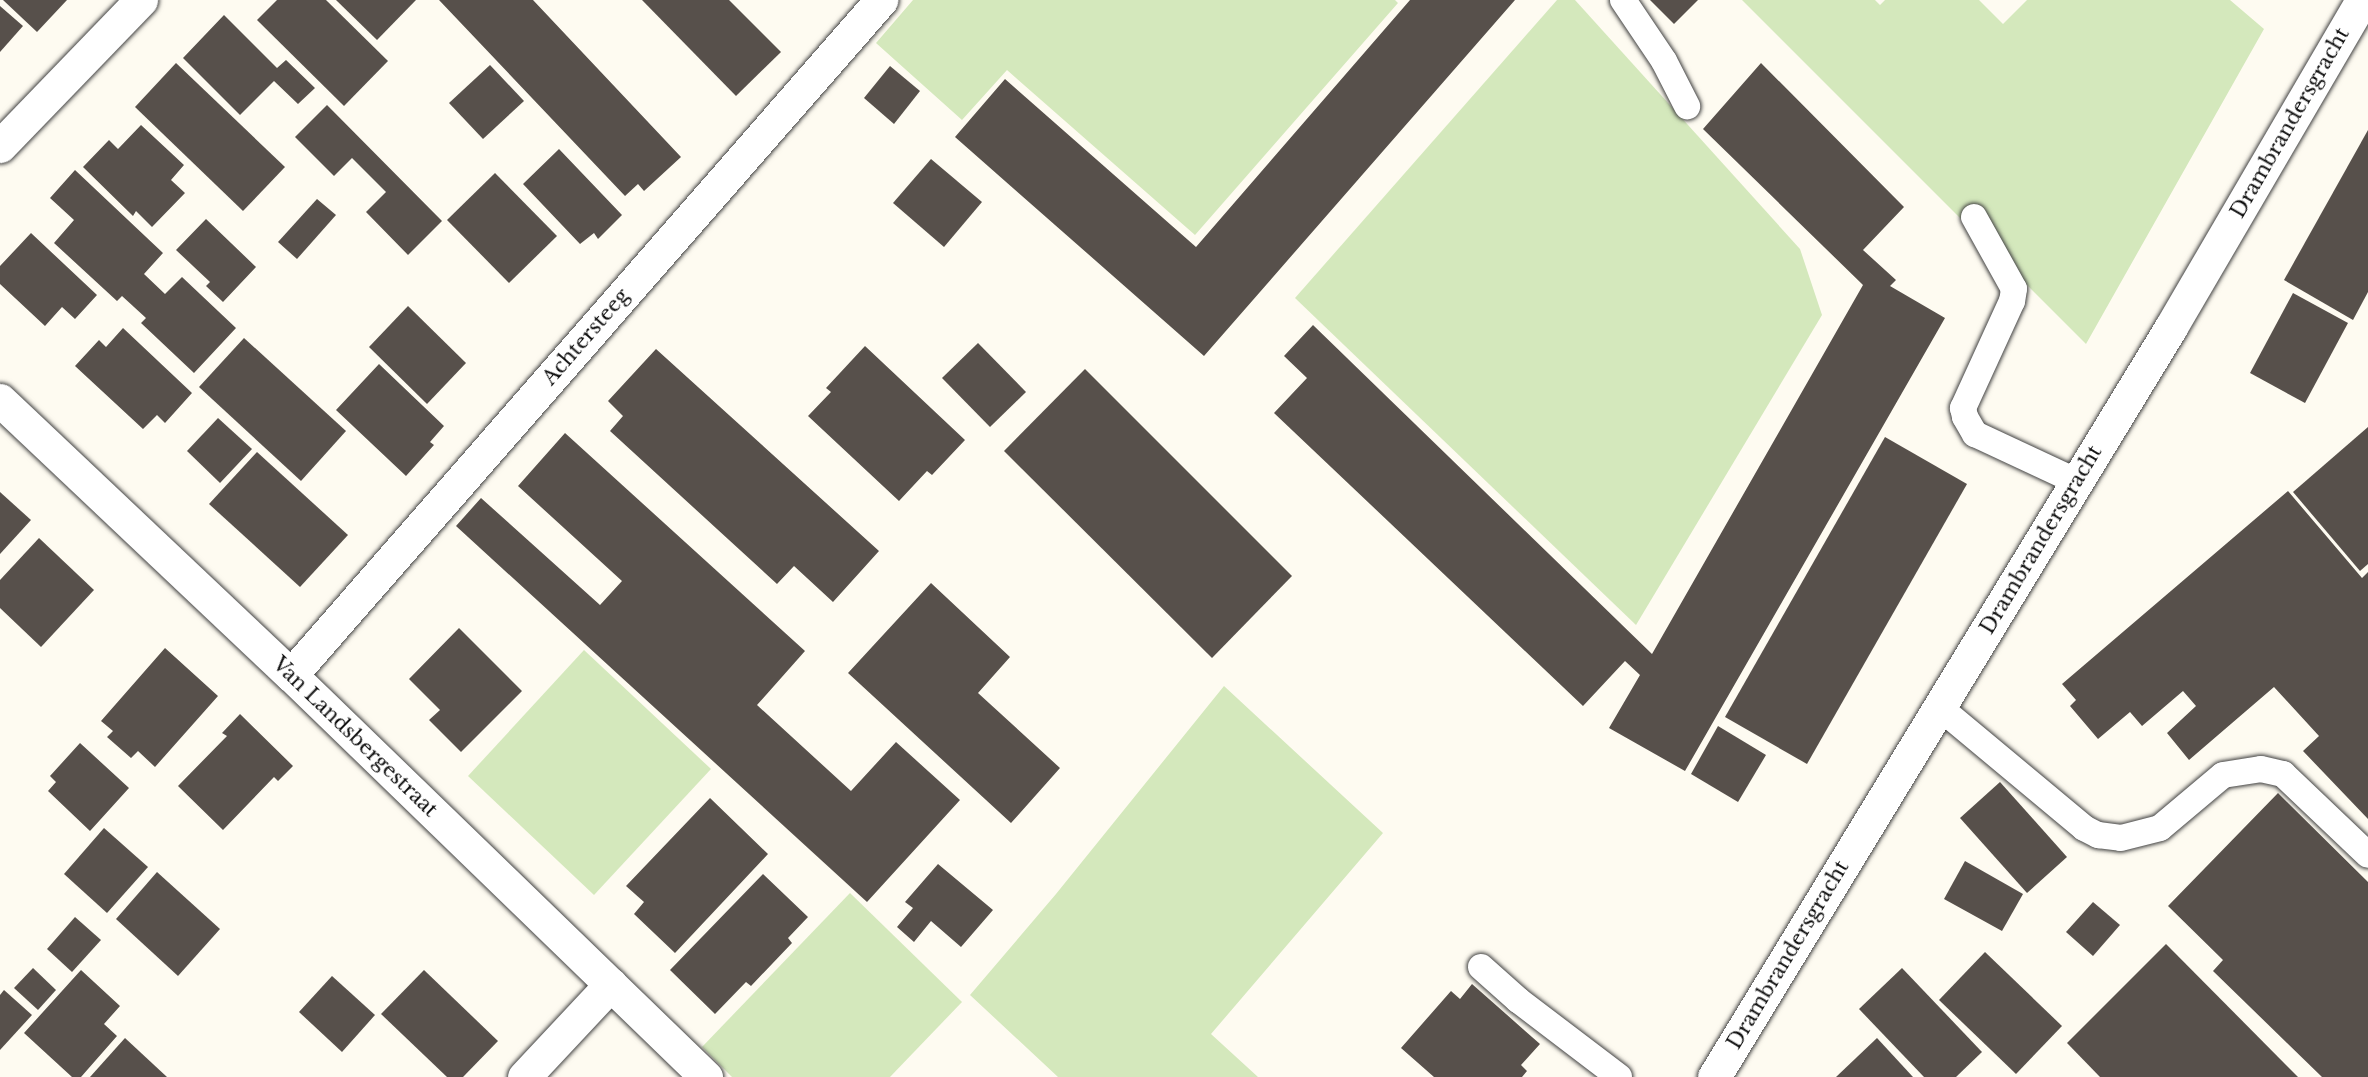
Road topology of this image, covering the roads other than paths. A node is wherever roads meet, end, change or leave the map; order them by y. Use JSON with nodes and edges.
{"nodes":[{"id":1,"x":141,"y":0,"type":"edge"},
{"id":2,"x":880,"y":0,"type":"edge"},
{"id":3,"x":1623,"y":0,"type":"edge"},
{"id":4,"x":2362,"y":0,"type":"edge"},
{"id":5,"x":1687,"y":106,"type":"dead end"},
{"id":6,"x":0,"y":146,"type":"edge"},
{"id":7,"x":1974,"y":217,"type":"dead end"},
{"id":8,"x":0,"y":400,"type":"edge"},
{"id":9,"x":2078,"y":482,"type":"junction"},
{"id":10,"x":291,"y":675,"type":"junction"},
{"id":11,"x":1939,"y":707,"type":"junction"},
{"id":12,"x":2368,"y":855,"type":"edge"},
{"id":13,"x":1481,"y":968,"type":"dead end"},
{"id":14,"x":611,"y":984,"type":"junction"},
{"id":15,"x":524,"y":1077,"type":"edge"},
{"id":16,"x":706,"y":1077,"type":"edge"},
{"id":17,"x":1619,"y":1077,"type":"edge"},
{"id":18,"x":1714,"y":1077,"type":"edge"}],
"edges":[{"from":1,"to":6,"type":"street"},
{"from":2,"to":10,"type":"street","name":"Achtersteeg"},
{"from":3,"to":5,"type":"lane"},
{"from":4,"to":9,"type":"street","name":"Drambrandersgracht"},
{"from":7,"to":9,"type":"lane"},
{"from":8,"to":10,"type":"street","name":"Van Landsbergestraat"},
{"from":9,"to":11,"type":"street","name":"Drambrandersgracht"},
{"from":10,"to":14,"type":"street","name":"Van Landsbergestraat"},
{"from":11,"to":12,"type":"lane"},
{"from":11,"to":18,"type":"street","name":"Drambrandersgracht"},
{"from":13,"to":17,"type":"lane"},
{"from":14,"to":15,"type":"street"},
{"from":14,"to":16,"type":"street","name":"Van Landsbergestraat"}]}
